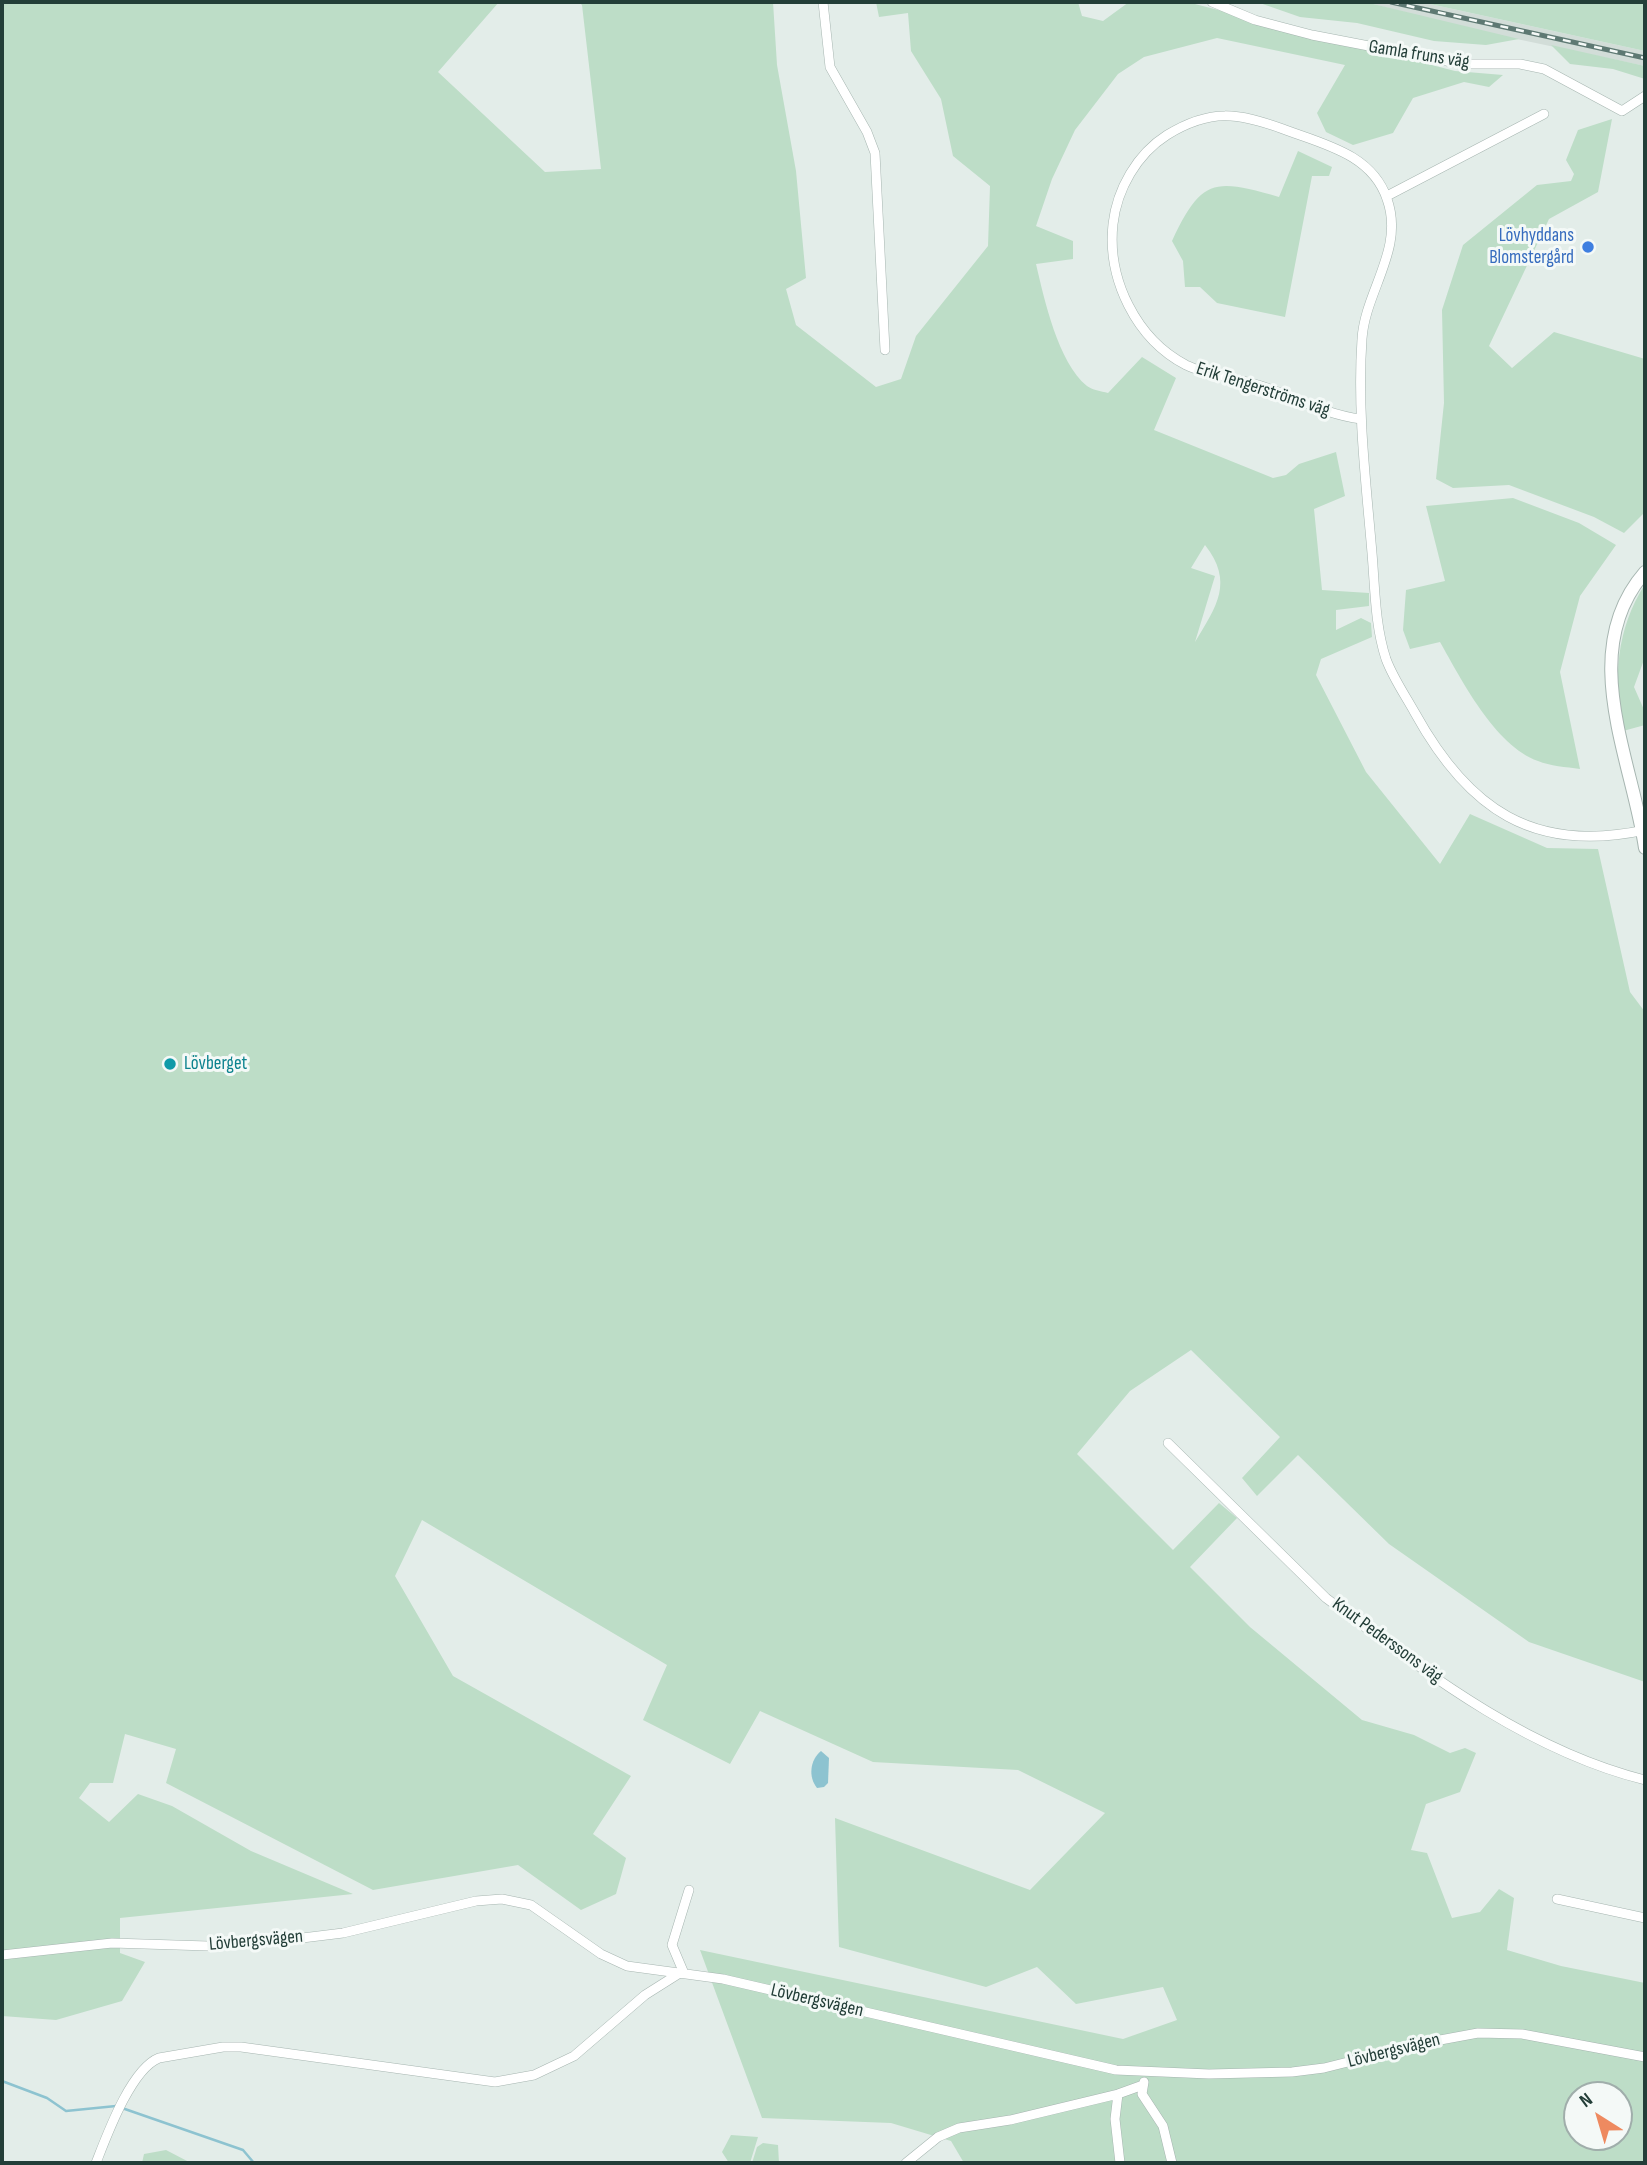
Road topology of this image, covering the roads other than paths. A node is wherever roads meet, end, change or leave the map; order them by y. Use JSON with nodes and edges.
{"nodes":[{"id":1,"x":823,"y":2,"type":"edge"},
{"id":2,"x":1212,"y":2,"type":"edge"},
{"id":3,"x":1645,"y":96,"type":"edge"},
{"id":4,"x":1544,"y":114,"type":"dead end"},
{"id":5,"x":1387,"y":196,"type":"junction"},
{"id":6,"x":885,"y":350,"type":"dead end"},
{"id":7,"x":1361,"y":418,"type":"junction"},
{"id":8,"x":1645,"y":572,"type":"edge"},
{"id":9,"x":1644,"y":830,"type":"edge"},
{"id":10,"x":1645,"y":848,"type":"edge"},
{"id":11,"x":1168,"y":1444,"type":"dead end"},
{"id":12,"x":1645,"y":1780,"type":"edge"},
{"id":13,"x":689,"y":1890,"type":"dead end"},
{"id":14,"x":1557,"y":1899,"type":"dead end"},
{"id":15,"x":1645,"y":1918,"type":"edge"},
{"id":16,"x":2,"y":1955,"type":"edge"},
{"id":17,"x":682,"y":1971,"type":"junction"},
{"id":18,"x":1645,"y":2057,"type":"edge"},
{"id":19,"x":1145,"y":2073,"type":"junction"},
{"id":20,"x":1143,"y":2085,"type":"junction"},
{"id":21,"x":1118,"y":2094,"type":"junction"},
{"id":22,"x":96,"y":2163,"type":"edge"},
{"id":23,"x":906,"y":2163,"type":"edge"},
{"id":24,"x":1120,"y":2163,"type":"edge"},
{"id":25,"x":1172,"y":2163,"type":"edge"}],
"edges":[{"from":1,"to":6,"type":"street"},
{"from":2,"to":3,"type":"street","name":"Gamla fruns väg"},
{"from":4,"to":5,"type":"street"},
{"from":5,"to":7,"type":"street","name":"Erik Tengerströms väg"},
{"from":5,"to":7,"type":"street","name":"Erik Tengerströms väg"},
{"from":7,"to":9,"type":"street","name":"Erik Tengerströms väg"},
{"from":8,"to":9,"type":"street"},
{"from":9,"to":10,"type":"street"},
{"from":11,"to":12,"type":"street","name":"Knut Pederssons väg"},
{"from":13,"to":17,"type":"street"},
{"from":14,"to":15,"type":"street"},
{"from":16,"to":17,"type":"street","name":"Lövbergsvägen"},
{"from":17,"to":19,"type":"street","name":"Lövbergsvägen"},
{"from":17,"to":22,"type":"street"},
{"from":18,"to":19,"type":"street","name":"Lövbergsvägen"},
{"from":19,"to":20,"type":"street"},
{"from":20,"to":21,"type":"street"},
{"from":20,"to":25,"type":"street"},
{"from":21,"to":23,"type":"street"},
{"from":21,"to":24,"type":"street"}]}
